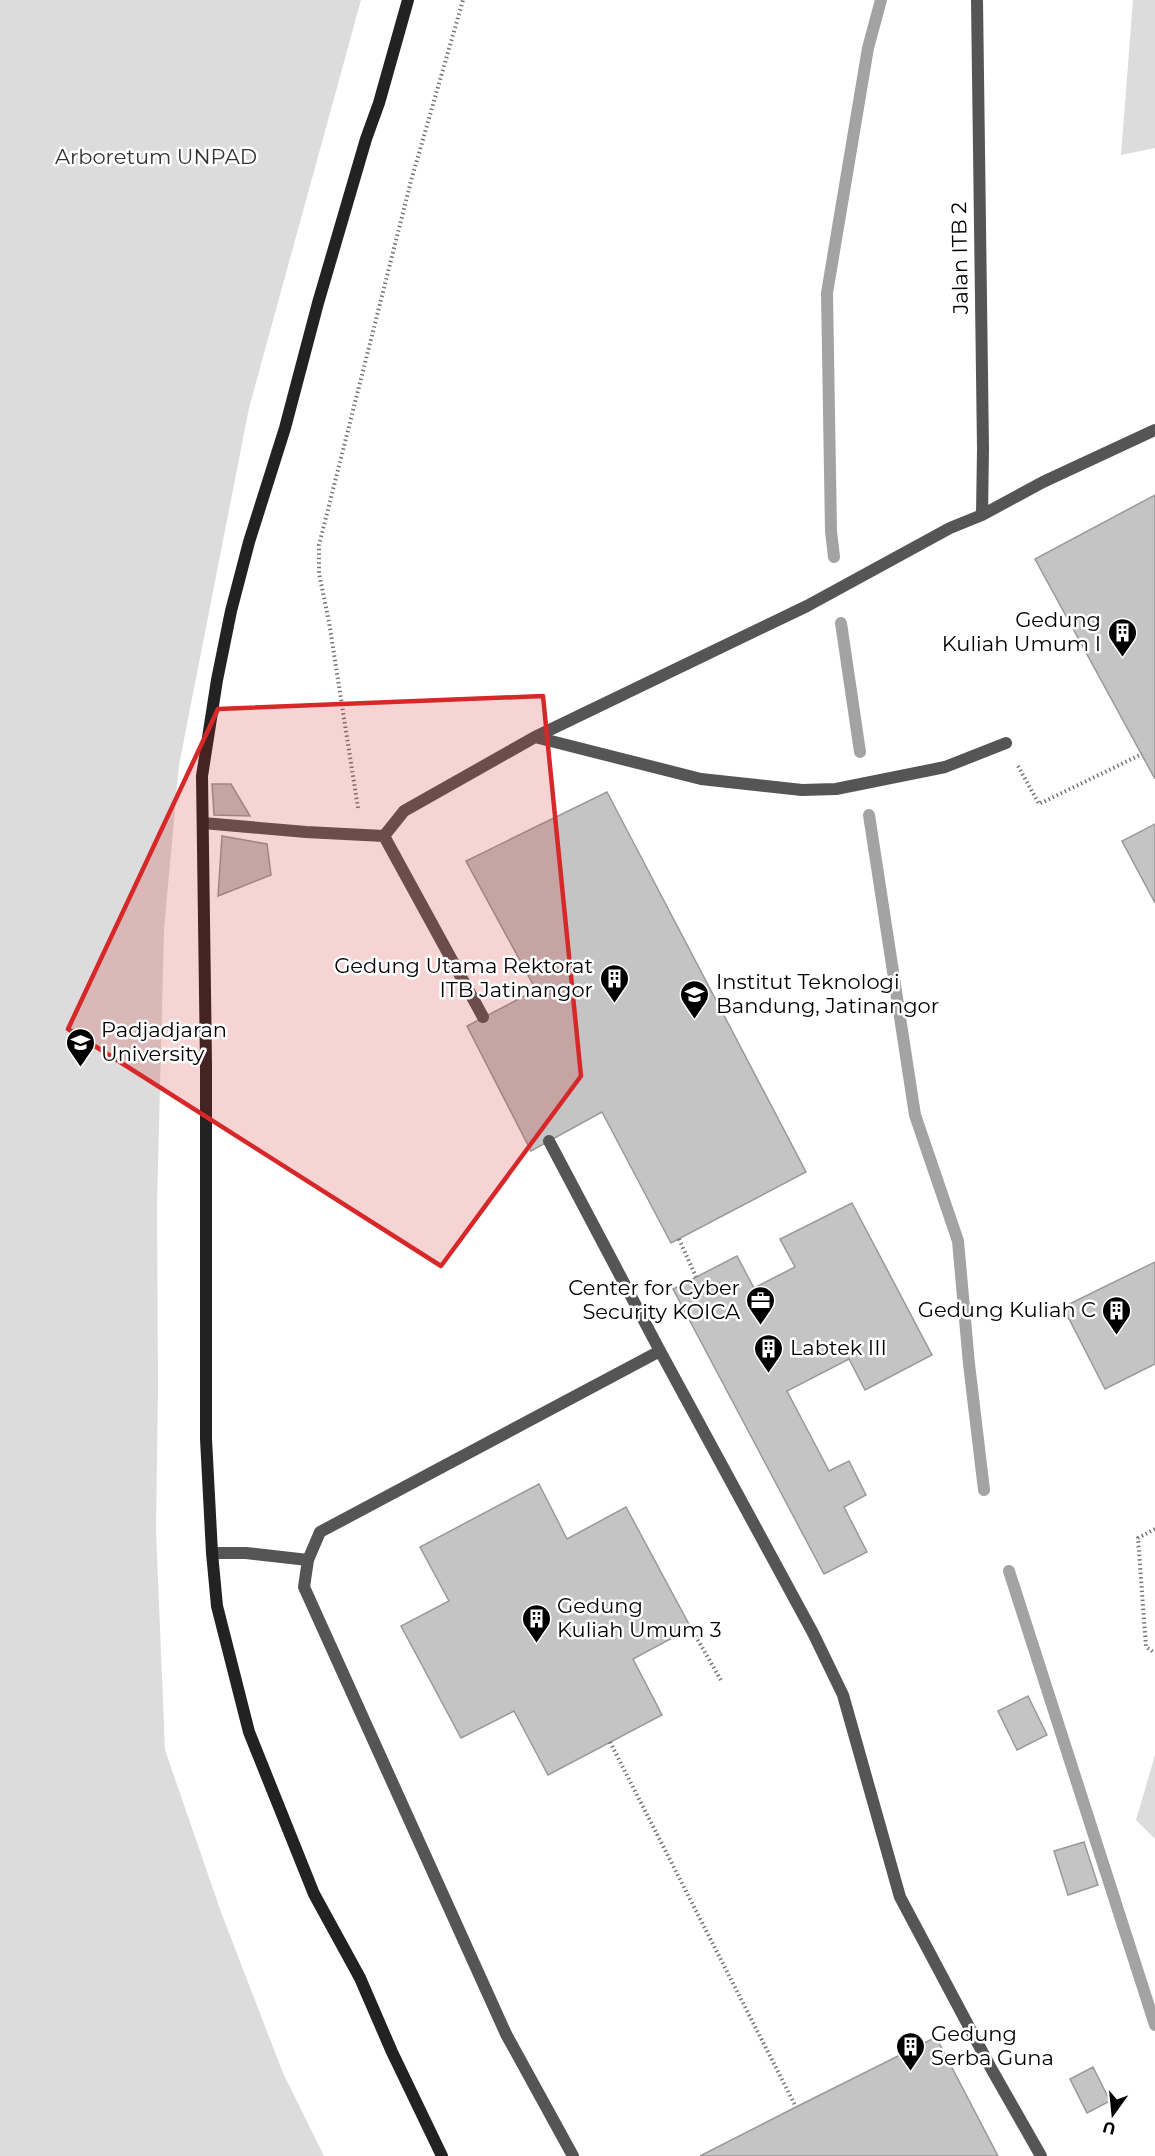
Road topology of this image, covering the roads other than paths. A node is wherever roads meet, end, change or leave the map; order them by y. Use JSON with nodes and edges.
{"nodes":[{"id":1,"x":408,"y":0,"type":"edge"},
{"id":2,"x":977,"y":0,"type":"edge"},
{"id":3,"x":1155,"y":430,"type":"edge"},
{"id":4,"x":982,"y":515,"type":"junction"},
{"id":5,"x":536,"y":737,"type":"junction"},
{"id":6,"x":1006,"y":743,"type":"road end"},
{"id":7,"x":203,"y":823,"type":"junction"},
{"id":8,"x":384,"y":836,"type":"junction"},
{"id":9,"x":483,"y":1017,"type":"dead end"},
{"id":10,"x":549,"y":1141,"type":"dead end"},
{"id":11,"x":660,"y":1351,"type":"junction"},
{"id":12,"x":212,"y":1553,"type":"junction"},
{"id":13,"x":308,"y":1560,"type":"junction"},
{"id":14,"x":442,"y":2156,"type":"edge"},
{"id":15,"x":573,"y":2156,"type":"edge"},
{"id":16,"x":1041,"y":2156,"type":"edge"}],
"edges":[{"from":1,"to":7,"type":"main road"},
{"from":2,"to":4,"type":"lane","name":"Jalan ITB 2"},
{"from":3,"to":4,"type":"lane"},
{"from":4,"to":5,"type":"lane"},
{"from":5,"to":6,"type":"lane"},
{"from":5,"to":8,"type":"lane"},
{"from":7,"to":8,"type":"lane"},
{"from":7,"to":12,"type":"main road"},
{"from":8,"to":9,"type":"lane"},
{"from":10,"to":11,"type":"lane"},
{"from":11,"to":13,"type":"lane"},
{"from":11,"to":16,"type":"lane"},
{"from":12,"to":13,"type":"lane"},
{"from":12,"to":14,"type":"main road"},
{"from":13,"to":15,"type":"lane"}]}
